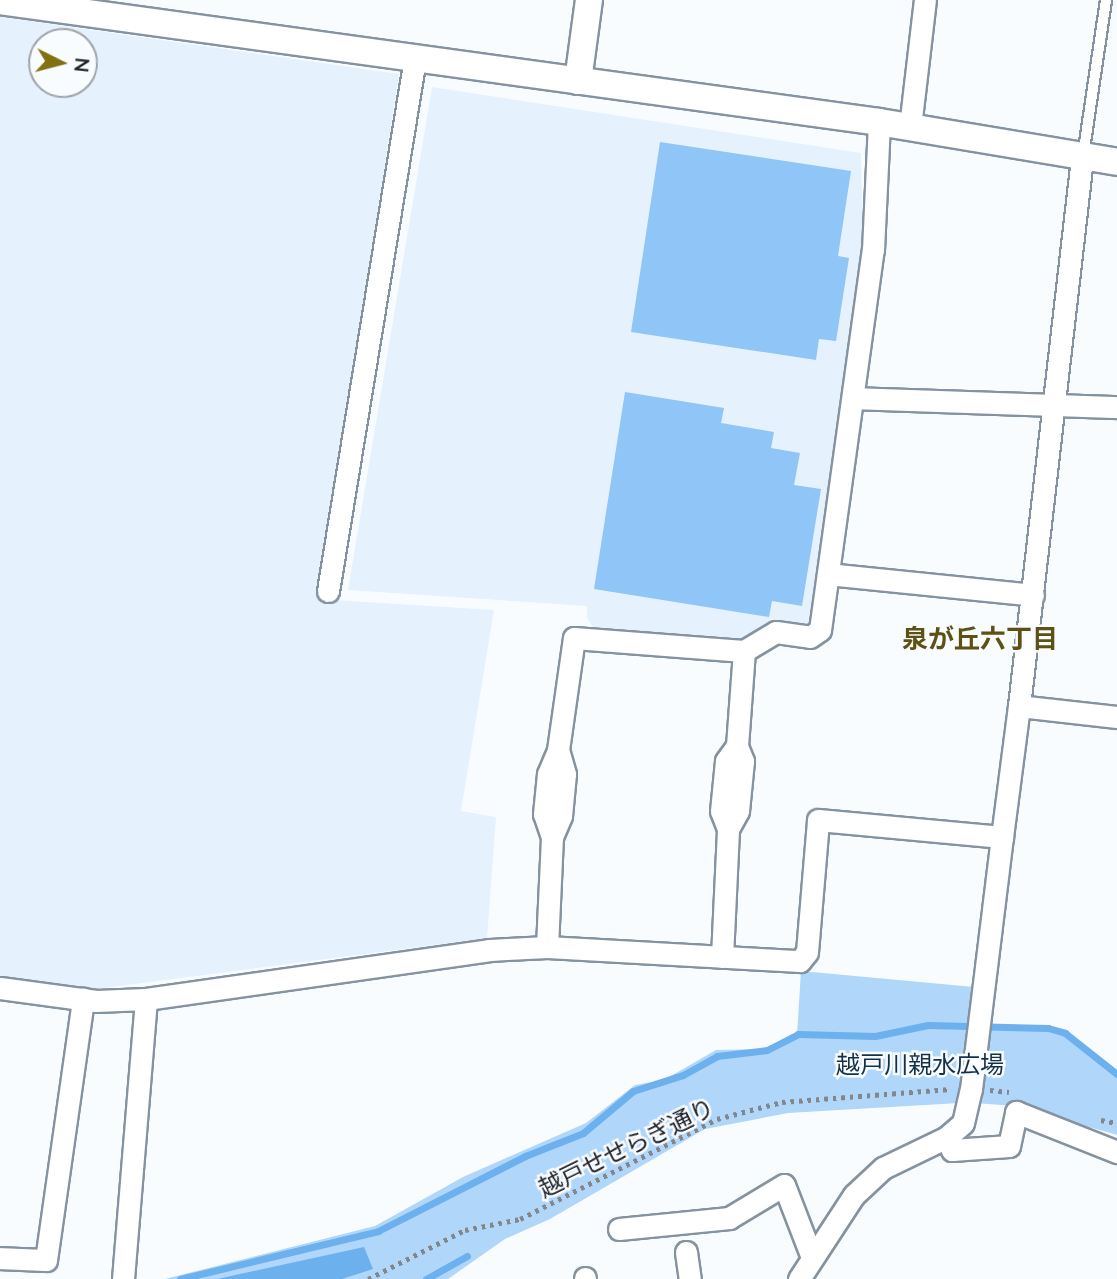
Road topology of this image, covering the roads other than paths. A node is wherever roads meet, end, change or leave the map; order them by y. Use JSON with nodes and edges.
{"nodes":[{"id":1,"x":589,"y":0,"type":"edge"},
{"id":2,"x":925,"y":0,"type":"edge"},
{"id":3,"x":1106,"y":0,"type":"edge"},
{"id":4,"x":0,"y":1,"type":"edge"},
{"id":5,"x":415,"y":58,"type":"junction"},
{"id":6,"x":578,"y":81,"type":"junction"},
{"id":7,"x":879,"y":122,"type":"junction"},
{"id":8,"x":910,"y":127,"type":"junction"},
{"id":9,"x":1082,"y":158,"type":"junction"},
{"id":10,"x":1117,"y":162,"type":"edge"},
{"id":11,"x":854,"y":398,"type":"junction"},
{"id":12,"x":1056,"y":404,"type":"junction"},
{"id":13,"x":1117,"y":407,"type":"edge"},
{"id":14,"x":828,"y":573,"type":"junction"},
{"id":15,"x":328,"y":591,"type":"dead end"},
{"id":16,"x":1032,"y":595,"type":"junction"},
{"id":17,"x":744,"y":651,"type":"junction"},
{"id":18,"x":1019,"y":706,"type":"junction"},
{"id":19,"x":1117,"y":717,"type":"edge"},
{"id":20,"x":1002,"y":837,"type":"junction"},
{"id":21,"x":547,"y":947,"type":"junction"},
{"id":22,"x":722,"y":957,"type":"junction"},
{"id":23,"x":0,"y":988,"type":"edge"},
{"id":24,"x":83,"y":999,"type":"junction"},
{"id":25,"x":146,"y":999,"type":"junction"},
{"id":26,"x":947,"y":1137,"type":"junction"},
{"id":27,"x":1117,"y":1152,"type":"edge"},
{"id":28,"x":619,"y":1229,"type":"dead end"},
{"id":29,"x":686,"y":1252,"type":"dead end"},
{"id":30,"x":811,"y":1255,"type":"junction"},
{"id":31,"x":0,"y":1258,"type":"edge"},
{"id":32,"x":123,"y":1279,"type":"edge"},
{"id":33,"x":690,"y":1279,"type":"edge"},
{"id":34,"x":799,"y":1279,"type":"edge"}],
"edges":[{"from":1,"to":6,"type":"street"},
{"from":2,"to":8,"type":"street"},
{"from":3,"to":9,"type":"lane"},
{"from":4,"to":5,"type":"street"},
{"from":5,"to":6,"type":"street"},
{"from":5,"to":15,"type":"street"},
{"from":6,"to":7,"type":"street"},
{"from":7,"to":8,"type":"street"},
{"from":7,"to":11,"type":"street"},
{"from":8,"to":9,"type":"street"},
{"from":9,"to":10,"type":"street"},
{"from":9,"to":12,"type":"street"},
{"from":11,"to":12,"type":"street"},
{"from":11,"to":14,"type":"street"},
{"from":12,"to":13,"type":"street"},
{"from":12,"to":16,"type":"street"},
{"from":14,"to":16,"type":"street"},
{"from":14,"to":17,"type":"street"},
{"from":16,"to":18,"type":"street"},
{"from":17,"to":21,"type":"street"},
{"from":17,"to":22,"type":"street"},
{"from":18,"to":19,"type":"street"},
{"from":18,"to":20,"type":"street"},
{"from":20,"to":22,"type":"street"},
{"from":20,"to":26,"type":"street"},
{"from":21,"to":22,"type":"street"},
{"from":21,"to":25,"type":"street"},
{"from":23,"to":24,"type":"street"},
{"from":24,"to":25,"type":"street"},
{"from":24,"to":31,"type":"street"},
{"from":25,"to":32,"type":"street"},
{"from":26,"to":27,"type":"street"},
{"from":26,"to":30,"type":"street"},
{"from":28,"to":30,"type":"street"},
{"from":29,"to":33,"type":"street"},
{"from":30,"to":34,"type":"street"}]}
